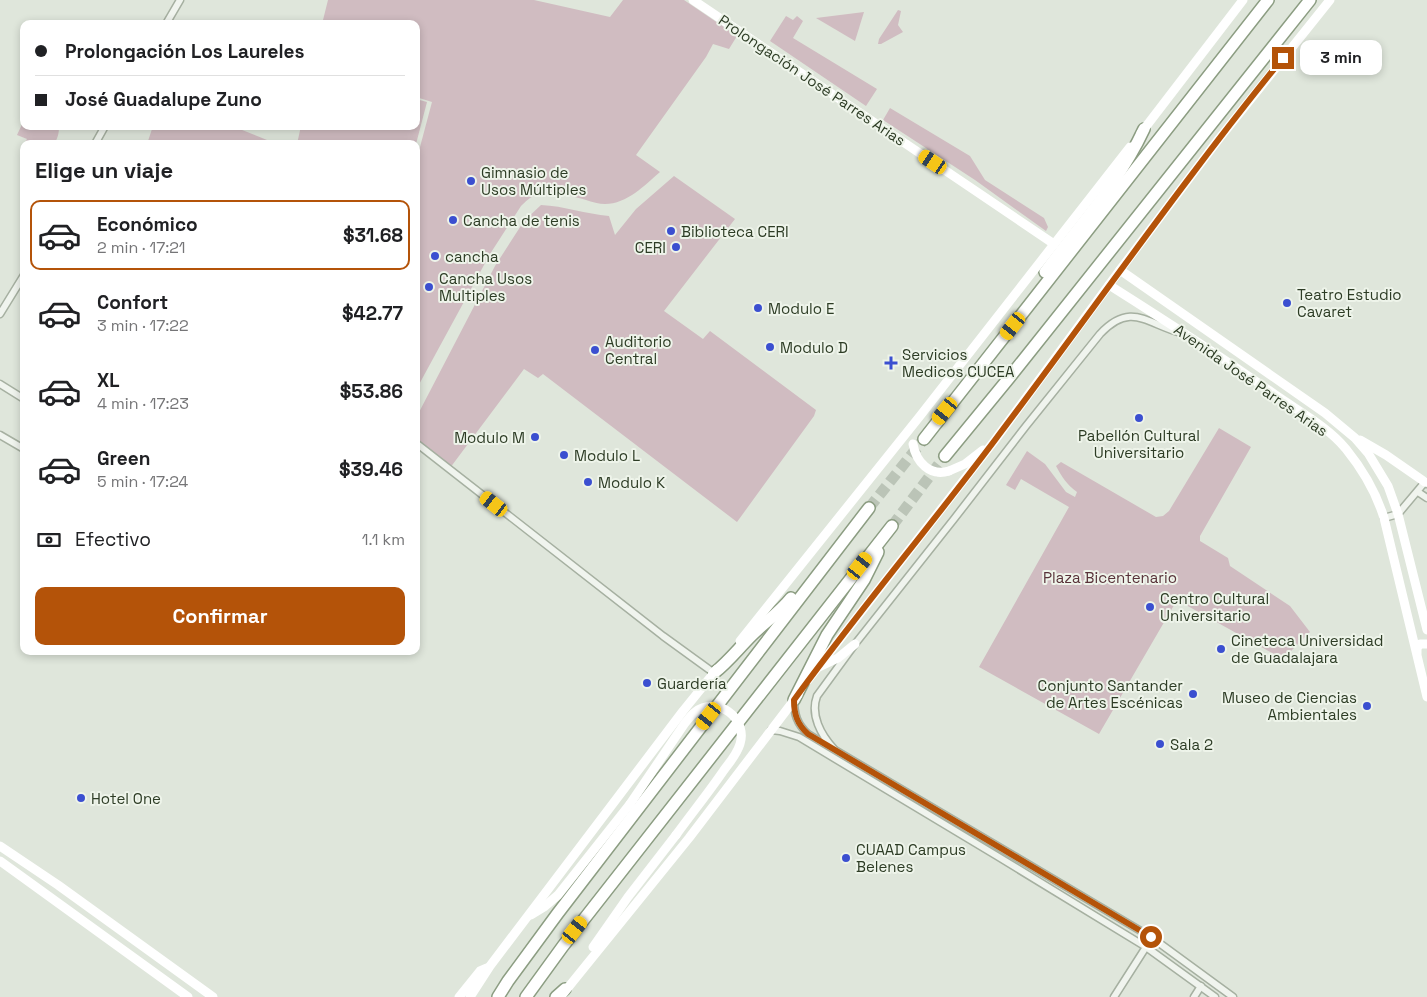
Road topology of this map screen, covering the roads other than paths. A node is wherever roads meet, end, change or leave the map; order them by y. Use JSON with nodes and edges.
{"nodes":[{"id":1,"x":180,"y":0,"type":"edge"},
{"id":2,"x":693,"y":0,"type":"edge"},
{"id":3,"x":1242,"y":0,"type":"edge"},
{"id":4,"x":1268,"y":0,"type":"edge"},
{"id":5,"x":1310,"y":0,"type":"edge"},
{"id":6,"x":1330,"y":0,"type":"edge"},
{"id":7,"x":168,"y":20,"type":"edge"},
{"id":8,"x":1144,"y":129,"type":"junction"},
{"id":9,"x":1054,"y":244,"type":"junction"},
{"id":10,"x":1120,"y":270,"type":"junction"},
{"id":11,"x":20,"y":282,"type":"edge"},
{"id":12,"x":1109,"y":286,"type":"junction"},
{"id":13,"x":1,"y":310,"type":"edge"},
{"id":14,"x":1188,"y":335,"type":"junction"},
{"id":15,"x":988,"y":357,"type":"junction"},
{"id":16,"x":0,"y":384,"type":"edge"},
{"id":17,"x":20,"y":396,"type":"edge"},
{"id":18,"x":920,"y":416,"type":"junction"},
{"id":19,"x":0,"y":435,"type":"edge"},
{"id":20,"x":1355,"y":438,"type":"junction"},
{"id":21,"x":995,"y":440,"type":"junction"},
{"id":22,"x":918,"y":441,"type":"junction"},
{"id":23,"x":20,"y":446,"type":"edge"},
{"id":24,"x":420,"y":446,"type":"edge"},
{"id":25,"x":945,"y":456,"type":"tunnel mouth"},
{"id":26,"x":1426,"y":483,"type":"edge"},
{"id":27,"x":1418,"y":492,"type":"junction"},
{"id":28,"x":1427,"y":498,"type":"edge"},
{"id":29,"x":1398,"y":514,"type":"junction"},
{"id":30,"x":1384,"y":518,"type":"junction"},
{"id":31,"x":1411,"y":627,"type":"junction"},
{"id":32,"x":1426,"y":627,"type":"edge"},
{"id":33,"x":855,"y":644,"type":"junction"},
{"id":34,"x":1427,"y":644,"type":"edge"},
{"id":35,"x":1417,"y":653,"type":"junction"},
{"id":36,"x":818,"y":667,"type":"junction"},
{"id":37,"x":714,"y":673,"type":"junction"},
{"id":38,"x":1427,"y":697,"type":"edge"},
{"id":39,"x":794,"y":700,"type":"junction"},
{"id":40,"x":771,"y":730,"type":"junction"},
{"id":41,"x":811,"y":740,"type":"junction"},
{"id":42,"x":834,"y":749,"type":"junction"},
{"id":43,"x":0,"y":846,"type":"edge"},
{"id":44,"x":1002,"y":848,"type":"junction"},
{"id":45,"x":997,"y":856,"type":"junction"},
{"id":46,"x":0,"y":861,"type":"edge"},
{"id":47,"x":528,"y":917,"type":"junction"},
{"id":48,"x":112,"y":925,"type":"junction"},
{"id":49,"x":104,"y":935,"type":"junction"},
{"id":50,"x":1151,"y":937,"type":"junction"},
{"id":51,"x":1146,"y":947,"type":"junction"},
{"id":52,"x":590,"y":959,"type":"junction"},
{"id":53,"x":490,"y":966,"type":"junction"},
{"id":54,"x":1201,"y":986,"type":"junction"},
{"id":55,"x":563,"y":993,"type":"edge"},
{"id":56,"x":188,"y":997,"type":"edge"},
{"id":57,"x":213,"y":997,"type":"edge"},
{"id":58,"x":459,"y":997,"type":"edge"},
{"id":59,"x":470,"y":997,"type":"edge"},
{"id":60,"x":497,"y":997,"type":"edge"},
{"id":61,"x":526,"y":997,"type":"edge"},
{"id":62,"x":556,"y":997,"type":"edge"},
{"id":63,"x":1114,"y":997,"type":"edge"},
{"id":64,"x":1194,"y":997,"type":"edge"},
{"id":65,"x":1215,"y":997,"type":"edge"},
{"id":66,"x":1233,"y":997,"type":"edge"}],
"edges":[{"from":1,"to":7,"type":"street"},
{"from":2,"to":9,"type":"main road","name":"Prolongación José Parres Arias"},
{"from":3,"to":8,"type":"main road"},
{"from":4,"to":15,"type":"highway"},
{"from":5,"to":25,"type":"highway"},
{"from":6,"to":10,"type":"main road"},
{"from":8,"to":9,"type":"main road"},
{"from":8,"to":15,"type":"highway"},
{"from":9,"to":18,"type":"main road"},
{"from":10,"to":12,"type":"main road"},
{"from":10,"to":20,"type":"main road","name":"Avenida José Parres Arias"},
{"from":11,"to":13,"type":"street"},
{"from":12,"to":14,"type":"main road","name":"Avenida José Parres Arias"},
{"from":12,"to":21,"type":"main road"},
{"from":14,"to":30,"type":"main road","name":"Avenida José Parres Arias"},
{"from":14,"to":33,"type":"street"},
{"from":15,"to":22,"type":"highway"},
{"from":16,"to":17,"type":"street"},
{"from":18,"to":22,"type":"main road"},
{"from":18,"to":37,"type":"main road"},
{"from":19,"to":23,"type":"street"},
{"from":20,"to":26,"type":"main road"},
{"from":20,"to":29,"type":"main road","name":"Avenida José Parres Arias"},
{"from":21,"to":22,"type":"main road","bridge":true},
{"from":21,"to":36,"type":"main road"},
{"from":24,"to":37,"type":"street"},
{"from":26,"to":27,"type":"street"},
{"from":27,"to":28,"type":"street"},
{"from":27,"to":29,"type":"street"},
{"from":29,"to":30,"type":"street"},
{"from":29,"to":32,"type":"main road","name":"Avenida José Parres Arias"},
{"from":30,"to":31,"type":"main road","name":"Avenida José Parres Arias"},
{"from":31,"to":32,"type":"main road"},
{"from":31,"to":35,"type":"main road","name":"Avenida José Parres Arias"},
{"from":33,"to":36,"type":"main road"},
{"from":33,"to":42,"type":"street"},
{"from":34,"to":35,"type":"main road"},
{"from":35,"to":38,"type":"main road","name":"Avenida José Parres Arias"},
{"from":36,"to":39,"type":"main road"},
{"from":37,"to":47,"type":"main road"},
{"from":37,"to":60,"type":"highway"},
{"from":39,"to":40,"type":"main road"},
{"from":39,"to":41,"type":"street"},
{"from":39,"to":61,"type":"highway"},
{"from":40,"to":41,"type":"street"},
{"from":40,"to":52,"type":"main road"},
{"from":41,"to":42,"type":"street"},
{"from":41,"to":45,"type":"street"},
{"from":42,"to":44,"type":"street"},
{"from":43,"to":48,"type":"main road"},
{"from":44,"to":45,"type":"street"},
{"from":44,"to":50,"type":"street"},
{"from":45,"to":51,"type":"street"},
{"from":46,"to":49,"type":"main road"},
{"from":47,"to":52,"type":"main road","bridge":true},
{"from":47,"to":53,"type":"main road"},
{"from":48,"to":49,"type":"main road"},
{"from":48,"to":57,"type":"main road"},
{"from":49,"to":56,"type":"main road"},
{"from":50,"to":51,"type":"street"},
{"from":50,"to":66,"type":"street"},
{"from":51,"to":54,"type":"street"},
{"from":51,"to":63,"type":"street"},
{"from":52,"to":55,"type":"main road"},
{"from":53,"to":58,"type":"main road"},
{"from":53,"to":59,"type":"main road"},
{"from":54,"to":64,"type":"street"},
{"from":54,"to":65,"type":"street"},
{"from":55,"to":62,"type":"highway"}]}
